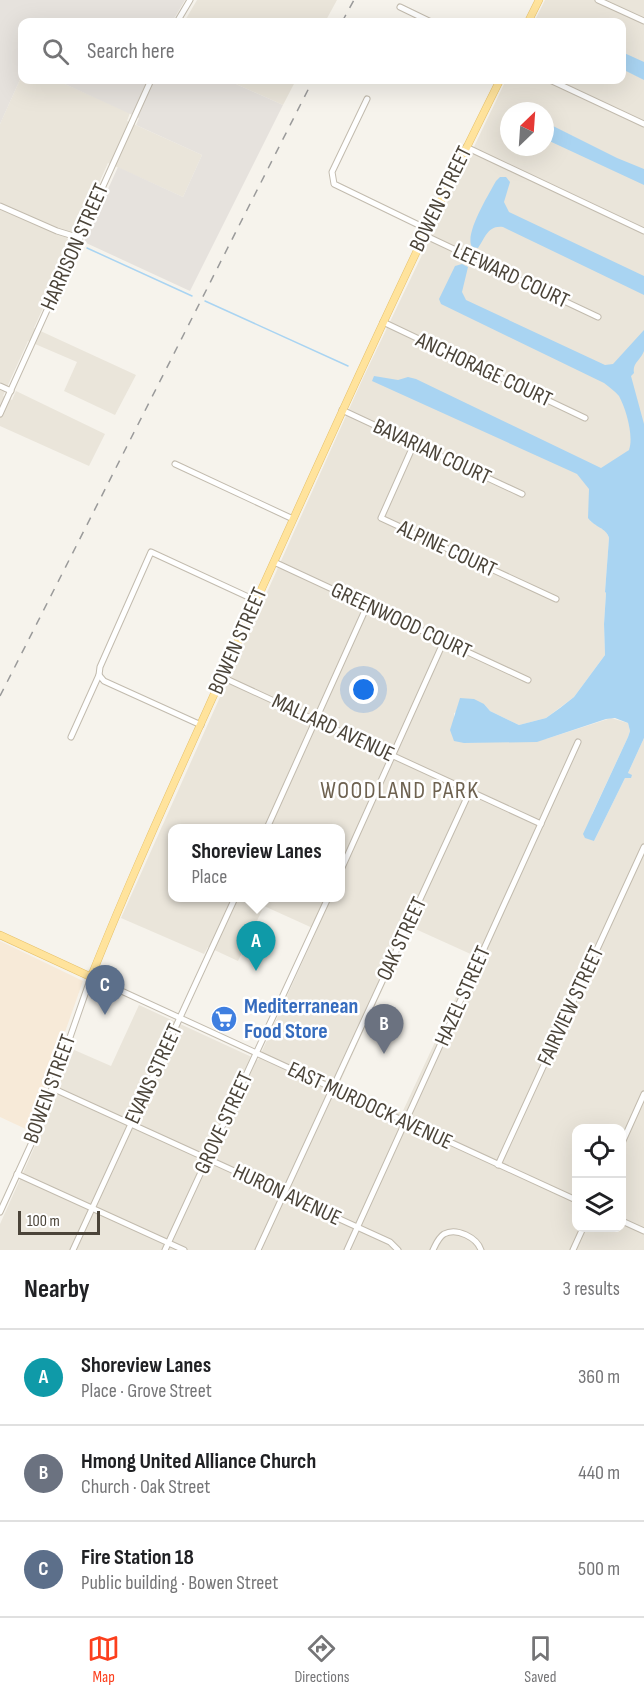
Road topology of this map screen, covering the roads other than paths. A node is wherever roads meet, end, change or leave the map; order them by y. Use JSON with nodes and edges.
{"nodes":[{"id":1,"x":190,"y":0,"type":"edge"},
{"id":2,"x":538,"y":0,"type":"edge"},
{"id":3,"x":598,"y":0,"type":"edge"},
{"id":4,"x":400,"y":7,"type":"dead end"},
{"id":5,"x":179,"y":18,"type":"edge"},
{"id":6,"x":423,"y":18,"type":"edge"},
{"id":7,"x":530,"y":18,"type":"edge"},
{"id":8,"x":644,"y":21,"type":"edge"},
{"id":9,"x":149,"y":84,"type":"edge"},
{"id":10,"x":498,"y":84,"type":"edge"},
{"id":11,"x":559,"y":84,"type":"edge"},
{"id":12,"x":367,"y":99,"type":"dead end"},
{"id":13,"x":644,"y":124,"type":"edge"},
{"id":14,"x":466,"y":147,"type":"junction"},
{"id":15,"x":2,"y":207,"type":"edge"},
{"id":16,"x":0,"y":214,"type":"edge"},
{"id":17,"x":644,"y":231,"type":"edge"},
{"id":18,"x":425,"y":232,"type":"junction"},
{"id":19,"x":80,"y":238,"type":"junction"},
{"id":20,"x":598,"y":317,"type":"dead end"},
{"id":21,"x":383,"y":322,"type":"junction"},
{"id":22,"x":0,"y":386,"type":"edge"},
{"id":23,"x":11,"y":391,"type":"junction"},
{"id":24,"x":342,"y":410,"type":"junction"},
{"id":25,"x":0,"y":414,"type":"edge"},
{"id":26,"x":585,"y":418,"type":"dead end"},
{"id":27,"x":414,"y":444,"type":"junction"},
{"id":28,"x":175,"y":464,"type":"dead end"},
{"id":29,"x":522,"y":494,"type":"dead end"},
{"id":30,"x":293,"y":519,"type":"junction"},
{"id":31,"x":274,"y":562,"type":"junction"},
{"id":32,"x":556,"y":599,"type":"dead end"},
{"id":33,"x":256,"y":601,"type":"junction"},
{"id":34,"x":367,"y":606,"type":"junction"},
{"id":35,"x":444,"y":641,"type":"junction"},
{"id":36,"x":99,"y":675,"type":"junction"},
{"id":37,"x":222,"y":677,"type":"junction"},
{"id":38,"x":528,"y":680,"type":"dead end"},
{"id":39,"x":316,"y":721,"type":"junction"},
{"id":40,"x":201,"y":725,"type":"junction"},
{"id":41,"x":71,"y":737,"type":"dead end"},
{"id":42,"x":578,"y":742,"type":"dead end"},
{"id":43,"x":393,"y":756,"type":"junction"},
{"id":44,"x":470,"y":791,"type":"junction"},
{"id":45,"x":269,"y":824,"type":"edge"},
{"id":46,"x":541,"y":824,"type":"junction"},
{"id":47,"x":644,"y":846,"type":"edge"},
{"id":48,"x":345,"y":861,"type":"edge"},
{"id":49,"x":233,"y":902,"type":"edge"},
{"id":50,"x":326,"y":902,"type":"edge"},
{"id":51,"x":0,"y":935,"type":"edge"},
{"id":52,"x":91,"y":977,"type":"junction"},
{"id":53,"x":180,"y":1018,"type":"junction"},
{"id":54,"x":256,"y":1053,"type":"junction"},
{"id":55,"x":52,"y":1088,"type":"junction"},
{"id":56,"x":332,"y":1089,"type":"junction"},
{"id":57,"x":644,"y":1094,"type":"edge"},
{"id":58,"x":131,"y":1123,"type":"junction"},
{"id":59,"x":405,"y":1123,"type":"junction"},
{"id":60,"x":626,"y":1132,"type":"edge"},
{"id":61,"x":208,"y":1159,"type":"junction"},
{"id":62,"x":498,"y":1165,"type":"junction"},
{"id":63,"x":18,"y":1174,"type":"junction"},
{"id":64,"x":284,"y":1194,"type":"junction"},
{"id":65,"x":572,"y":1198,"type":"edge"},
{"id":66,"x":92,"y":1208,"type":"junction"},
{"id":67,"x":0,"y":1212,"type":"edge"},
{"id":68,"x":626,"y":1223,"type":"edge"},
{"id":69,"x":357,"y":1228,"type":"junction"},
{"id":70,"x":644,"y":1231,"type":"edge"},
{"id":71,"x":581,"y":1232,"type":"edge"},
{"id":72,"x":169,"y":1243,"type":"junction"},
{"id":73,"x":73,"y":1250,"type":"edge"},
{"id":74,"x":165,"y":1250,"type":"edge"},
{"id":75,"x":184,"y":1250,"type":"edge"},
{"id":76,"x":258,"y":1250,"type":"edge"},
{"id":77,"x":347,"y":1250,"type":"edge"},
{"id":78,"x":398,"y":1250,"type":"edge"},
{"id":79,"x":433,"y":1250,"type":"edge"},
{"id":80,"x":481,"y":1250,"type":"edge"},
{"id":81,"x":573,"y":1250,"type":"edge"}],
"edges":[{"from":1,"to":5,"type":"street"},
{"from":2,"to":7,"type":"main road"},
{"from":3,"to":8,"type":"street"},
{"from":4,"to":6,"type":"street"},
{"from":9,"to":19,"type":"street","name":"HARRISON STREET"},
{"from":10,"to":14,"type":"main road","name":"BOWEN STREET"},
{"from":11,"to":13,"type":"street"},
{"from":12,"to":18,"type":"street","name":"LEEWARD COURT"},
{"from":14,"to":17,"type":"street"},
{"from":14,"to":18,"type":"main road","name":"BOWEN STREET"},
{"from":15,"to":16,"type":"street"},
{"from":15,"to":19,"type":"street"},
{"from":18,"to":20,"type":"street","name":"LEEWARD COURT"},
{"from":18,"to":21,"type":"main road","name":"BOWEN STREET"},
{"from":19,"to":23,"type":"street","name":"HARRISON STREET"},
{"from":21,"to":24,"type":"main road","name":"BOWEN STREET"},
{"from":21,"to":26,"type":"street","name":"ANCHORAGE COURT"},
{"from":22,"to":23,"type":"street"},
{"from":23,"to":25,"type":"street","name":"HARRISON STREET"},
{"from":24,"to":27,"type":"street","name":"BAVARIAN COURT"},
{"from":24,"to":30,"type":"main road","name":"BOWEN STREET"},
{"from":27,"to":29,"type":"street","name":"BAVARIAN COURT"},
{"from":27,"to":32,"type":"street","name":"ALPINE COURT"},
{"from":28,"to":30,"type":"street"},
{"from":30,"to":31,"type":"main road","name":"BOWEN STREET"},
{"from":31,"to":33,"type":"main road","name":"BOWEN STREET"},
{"from":31,"to":34,"type":"street","name":"GREENWOOD COURT"},
{"from":33,"to":36,"type":"street"},
{"from":33,"to":37,"type":"main road","name":"BOWEN STREET"},
{"from":34,"to":35,"type":"street","name":"GREENWOOD COURT"},
{"from":34,"to":39,"type":"street"},
{"from":35,"to":38,"type":"street","name":"GREENWOOD COURT"},
{"from":35,"to":43,"type":"street"},
{"from":36,"to":40,"type":"street"},
{"from":36,"to":41,"type":"street"},
{"from":37,"to":39,"type":"street","name":"MALLARD AVENUE"},
{"from":37,"to":40,"type":"main road","name":"BOWEN STREET"},
{"from":39,"to":43,"type":"street","name":"MALLARD AVENUE"},
{"from":39,"to":45,"type":"street"},
{"from":40,"to":52,"type":"main road","name":"BOWEN STREET"},
{"from":42,"to":46,"type":"street","name":"HAZEL STREET"},
{"from":43,"to":44,"type":"street","name":"MALLARD AVENUE"},
{"from":43,"to":48,"type":"street"},
{"from":44,"to":46,"type":"street","name":"MALLARD AVENUE"},
{"from":44,"to":56,"type":"street","name":"OAK STREET"},
{"from":46,"to":59,"type":"street","name":"HAZEL STREET"},
{"from":47,"to":62,"type":"street","name":"FAIRVIEW STREET"},
{"from":49,"to":53,"type":"street","name":"EVANS STREET"},
{"from":50,"to":54,"type":"street","name":"GROVE STREET"},
{"from":51,"to":52,"type":"main road","name":"EAST MURDOCK AVENUE"},
{"from":52,"to":53,"type":"street","name":"EAST MURDOCK AVENUE"},
{"from":52,"to":55,"type":"street","name":"BOWEN STREET"},
{"from":53,"to":54,"type":"street","name":"EAST MURDOCK AVENUE"},
{"from":53,"to":58,"type":"street","name":"EVANS STREET"},
{"from":54,"to":56,"type":"street","name":"EAST MURDOCK AVENUE"},
{"from":54,"to":61,"type":"street","name":"GROVE STREET"},
{"from":55,"to":58,"type":"street","name":"HURON AVENUE"},
{"from":55,"to":63,"type":"street","name":"BOWEN STREET"},
{"from":56,"to":59,"type":"street","name":"EAST MURDOCK AVENUE"},
{"from":56,"to":64,"type":"street","name":"OAK STREET"},
{"from":57,"to":60,"type":"street"},
{"from":58,"to":61,"type":"street","name":"HURON AVENUE"},
{"from":58,"to":66,"type":"street","name":"EVANS STREET"},
{"from":59,"to":62,"type":"street","name":"EAST MURDOCK AVENUE"},
{"from":59,"to":69,"type":"street","name":"HAZEL STREET"},
{"from":61,"to":64,"type":"street","name":"HURON AVENUE"},
{"from":61,"to":72,"type":"street","name":"GROVE STREET"},
{"from":62,"to":65,"type":"street","name":"EAST MURDOCK AVENUE"},
{"from":63,"to":66,"type":"street"},
{"from":63,"to":67,"type":"street","name":"BOWEN STREET"},
{"from":64,"to":69,"type":"street","name":"HURON AVENUE"},
{"from":64,"to":76,"type":"street","name":"OAK STREET"},
{"from":66,"to":72,"type":"street"},
{"from":66,"to":73,"type":"street","name":"EVANS STREET"},
{"from":68,"to":70,"type":"street"},
{"from":69,"to":77,"type":"street","name":"HAZEL STREET"},
{"from":69,"to":78,"type":"street","name":"HURON AVENUE"},
{"from":71,"to":81,"type":"street"},
{"from":72,"to":74,"type":"street","name":"GROVE STREET"},
{"from":72,"to":75,"type":"street"},
{"from":79,"to":80,"type":"street"}]}
